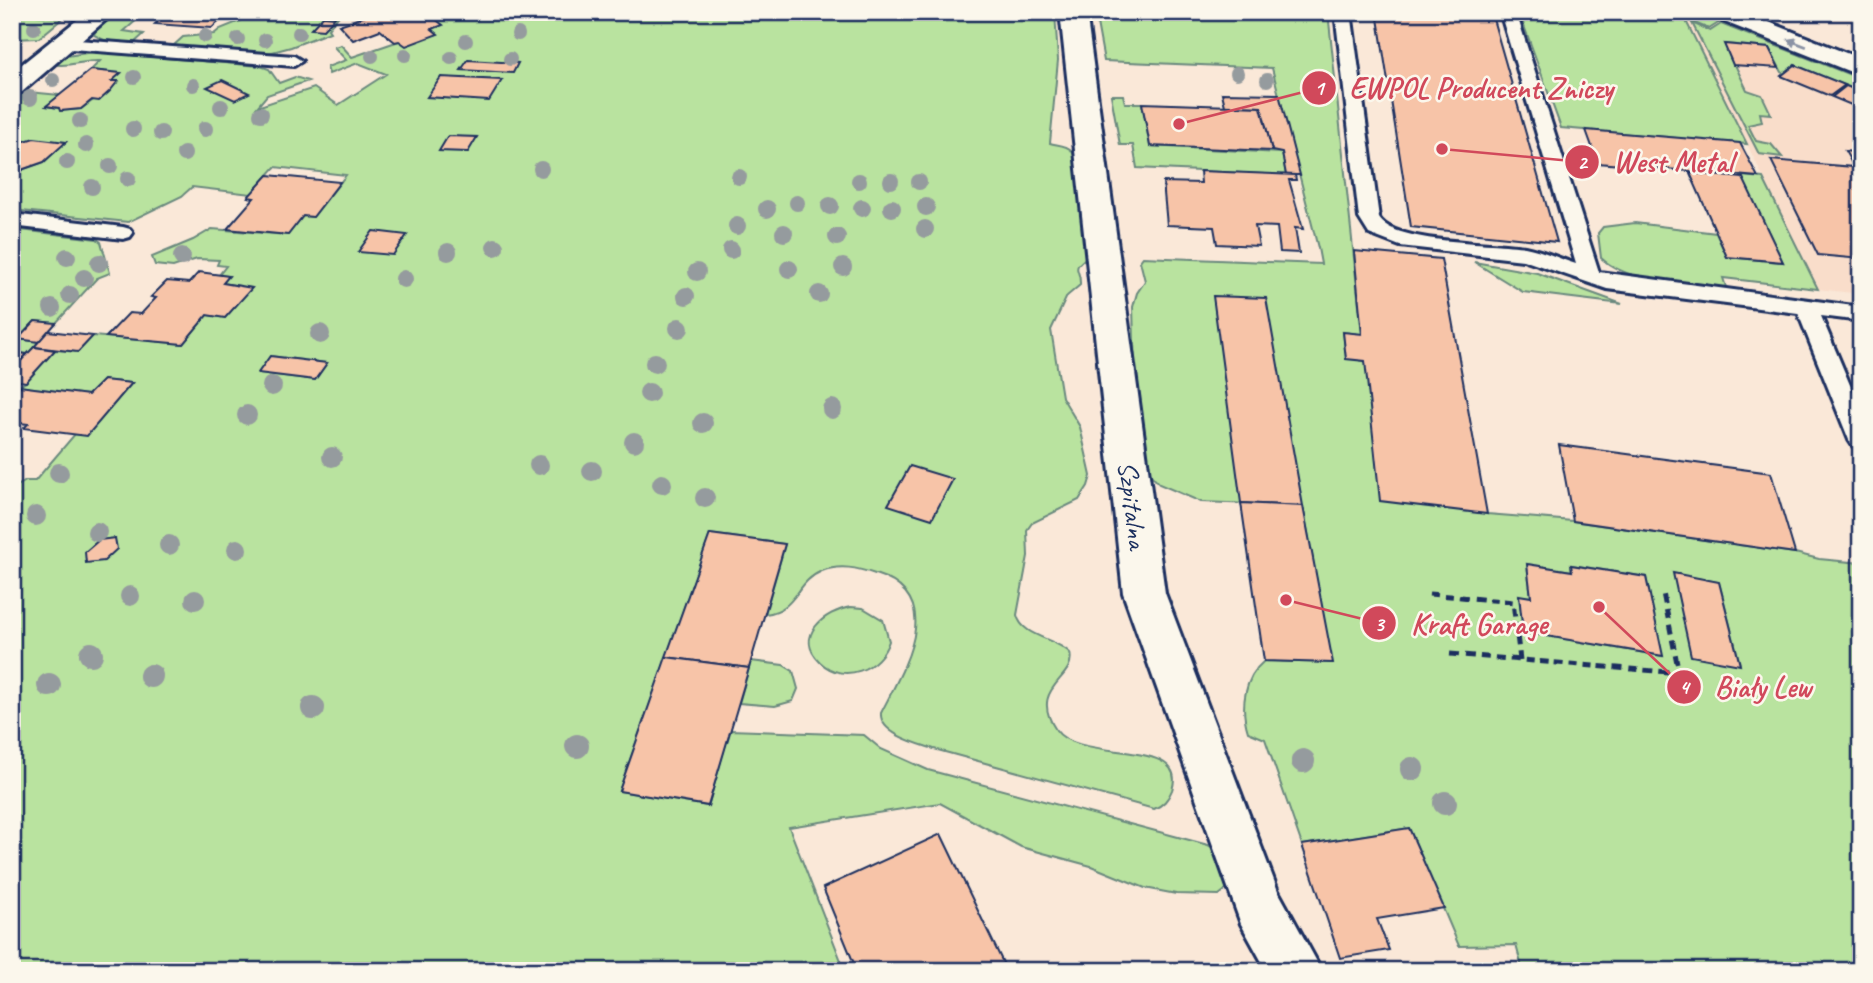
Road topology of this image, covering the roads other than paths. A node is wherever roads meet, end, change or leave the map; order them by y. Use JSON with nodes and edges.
{"nodes":[{"id":1,"x":103,"y":12,"type":"edge"},
{"id":2,"x":1073,"y":12,"type":"edge"},
{"id":3,"x":1342,"y":12,"type":"edge"},
{"id":4,"x":1508,"y":12,"type":"edge"},
{"id":5,"x":1721,"y":12,"type":"edge"},
{"id":6,"x":64,"y":44,"type":"junction"},
{"id":7,"x":294,"y":61,"type":"dead end"},
{"id":8,"x":1861,"y":68,"type":"edge"},
{"id":9,"x":12,"y":86,"type":"edge"},
{"id":10,"x":12,"y":220,"type":"edge"},
{"id":11,"x":123,"y":233,"type":"dead end"},
{"id":12,"x":1591,"y":278,"type":"junction"},
{"id":13,"x":1807,"y":308,"type":"junction"},
{"id":14,"x":1861,"y":314,"type":"edge"},
{"id":15,"x":1861,"y":440,"type":"edge"},
{"id":16,"x":1296,"y":971,"type":"edge"}],
"edges":[{"from":1,"to":6,"type":"street"},
{"from":2,"to":16,"type":"street","name":"Szpitalna"},
{"from":3,"to":12,"type":"lane"},
{"from":4,"to":12,"type":"lane"},
{"from":8,"to":5,"type":"street","one_way":true},
{"from":6,"to":7,"type":"lane"},
{"from":6,"to":9,"type":"street"},
{"from":10,"to":11,"type":"lane"},
{"from":12,"to":13,"type":"lane"},
{"from":13,"to":14,"type":"lane"},
{"from":13,"to":15,"type":"lane"}]}
